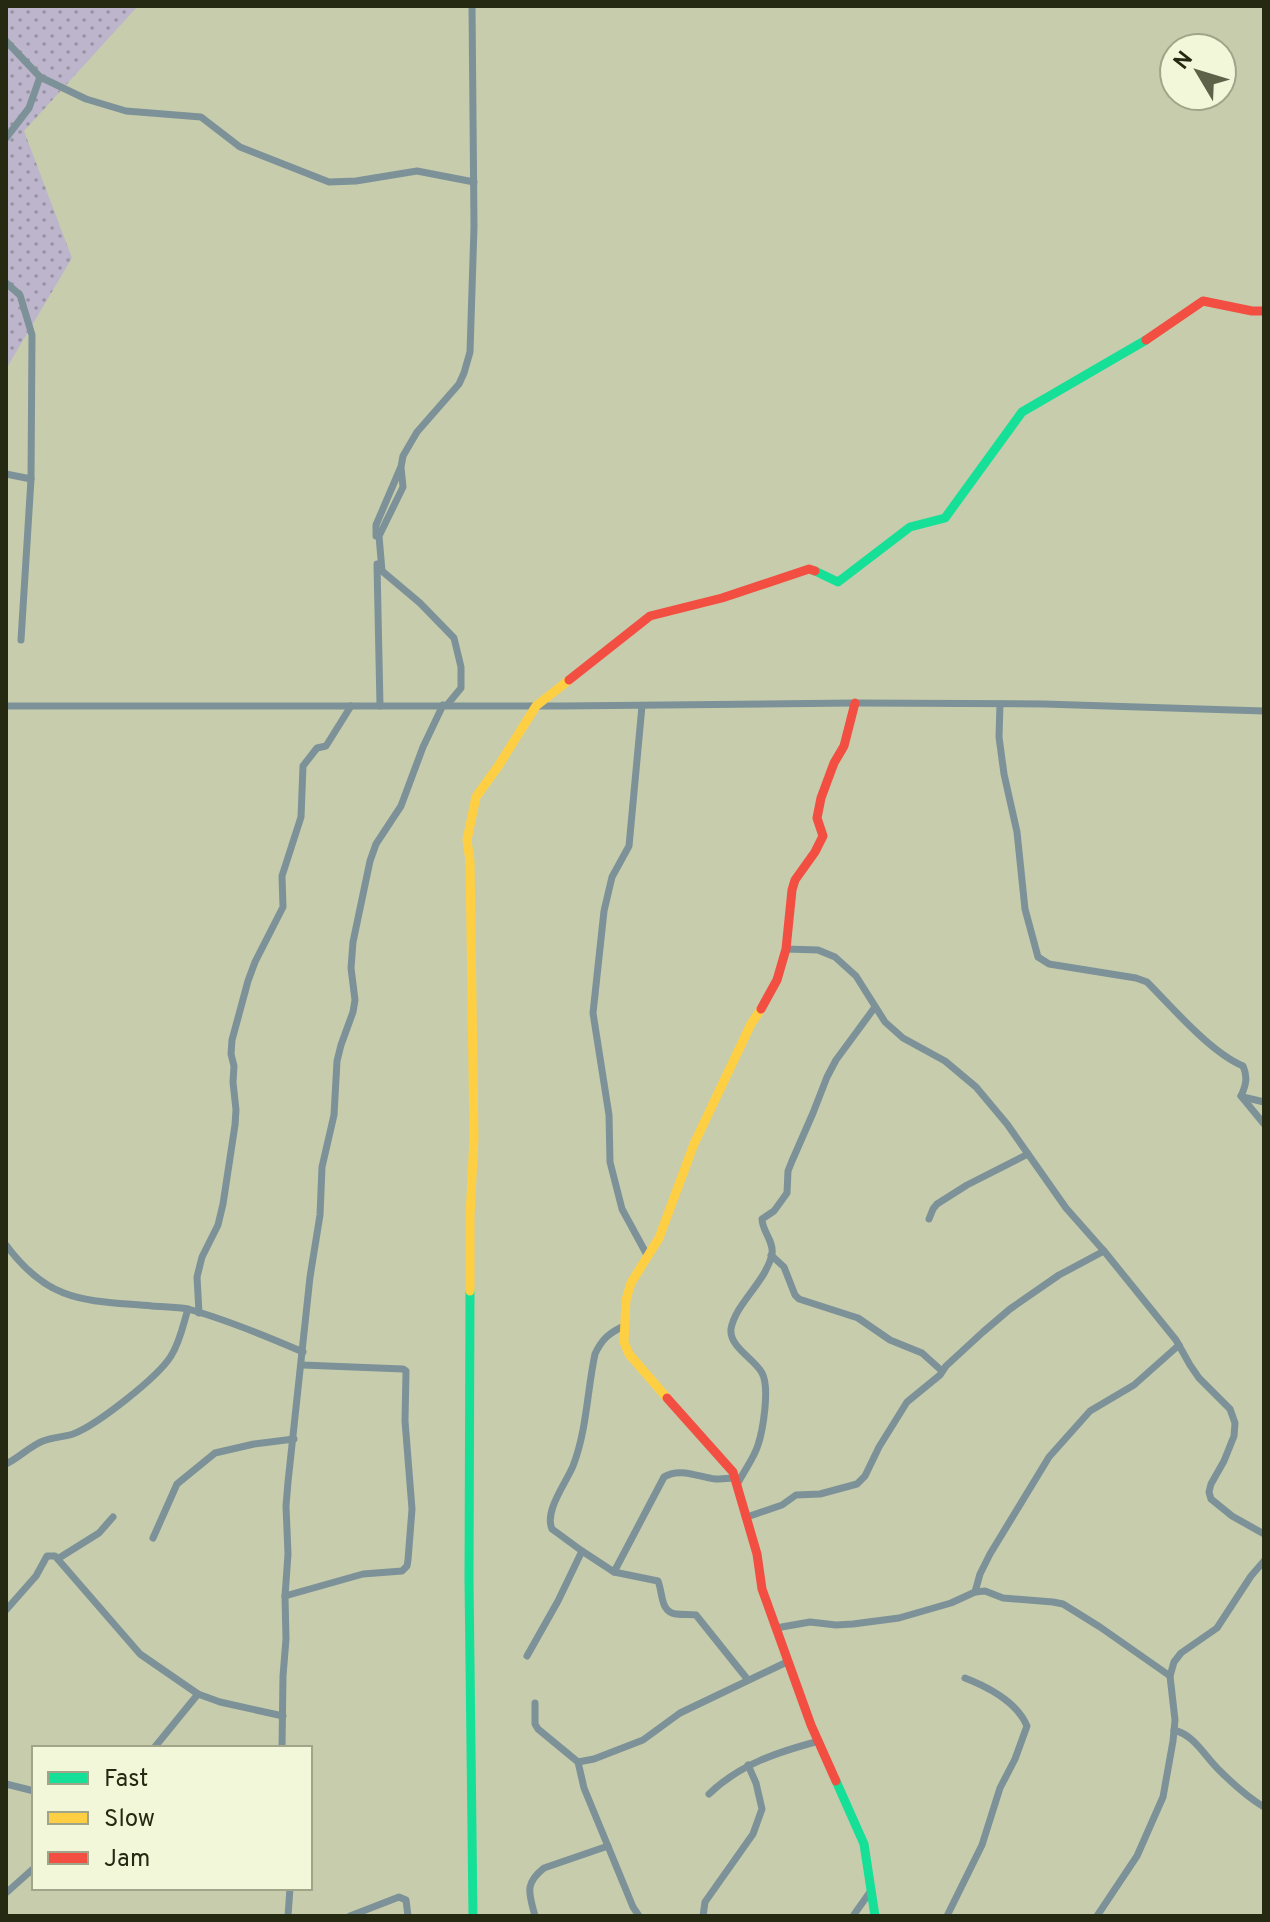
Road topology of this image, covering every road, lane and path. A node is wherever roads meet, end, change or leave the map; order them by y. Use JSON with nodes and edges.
{"nodes":[{"id":1,"x":472,"y":6,"type":"edge"},
{"id":2,"x":6,"y":41,"type":"edge"},
{"id":3,"x":40,"y":77,"type":"junction"},
{"id":4,"x":6,"y":138,"type":"edge"},
{"id":5,"x":474,"y":182,"type":"junction"},
{"id":6,"x":6,"y":283,"type":"edge"},
{"id":7,"x":1264,"y":311,"type":"edge"},
{"id":8,"x":401,"y":467,"type":"junction"},
{"id":9,"x":6,"y":474,"type":"edge"},
{"id":10,"x":31,"y":479,"type":"junction"},
{"id":11,"x":21,"y":640,"type":"dead end"},
{"id":12,"x":855,"y":703,"type":"junction"},
{"id":13,"x":1000,"y":704,"type":"junction"},
{"id":14,"x":445,"y":705,"type":"junction"},
{"id":15,"x":6,"y":706,"type":"edge"},
{"id":16,"x":351,"y":706,"type":"junction"},
{"id":17,"x":380,"y":706,"type":"junction"},
{"id":18,"x":536,"y":706,"type":"junction"},
{"id":19,"x":642,"y":706,"type":"junction"},
{"id":20,"x":1264,"y":711,"type":"edge"},
{"id":21,"x":786,"y":949,"type":"junction"},
{"id":22,"x":875,"y":1007,"type":"junction"},
{"id":23,"x":1241,"y":1096,"type":"junction"},
{"id":24,"x":1264,"y":1102,"type":"edge"},
{"id":25,"x":1264,"y":1124,"type":"edge"},
{"id":26,"x":1028,"y":1154,"type":"junction"},
{"id":27,"x":929,"y":1219,"type":"dead end"},
{"id":28,"x":6,"y":1245,"type":"edge"},
{"id":29,"x":1104,"y":1251,"type":"junction"},
{"id":30,"x":647,"y":1255,"type":"junction"},
{"id":31,"x":771,"y":1255,"type":"junction"},
{"id":32,"x":188,"y":1309,"type":"junction"},
{"id":33,"x":199,"y":1313,"type":"junction"},
{"id":34,"x":624,"y":1326,"type":"junction"},
{"id":35,"x":1179,"y":1345,"type":"junction"},
{"id":36,"x":303,"y":1352,"type":"junction"},
{"id":37,"x":302,"y":1365,"type":"junction"},
{"id":38,"x":942,"y":1371,"type":"junction"},
{"id":39,"x":294,"y":1439,"type":"junction"},
{"id":40,"x":6,"y":1464,"type":"edge"},
{"id":41,"x":736,"y":1480,"type":"junction"},
{"id":42,"x":113,"y":1517,"type":"dead end"},
{"id":43,"x":747,"y":1517,"type":"junction"},
{"id":44,"x":1264,"y":1534,"type":"edge"},
{"id":45,"x":153,"y":1538,"type":"dead end"},
{"id":46,"x":582,"y":1551,"type":"junction"},
{"id":47,"x":59,"y":1558,"type":"junction"},
{"id":48,"x":1264,"y":1561,"type":"edge"},
{"id":49,"x":614,"y":1572,"type":"junction"},
{"id":50,"x":975,"y":1592,"type":"junction"},
{"id":51,"x":285,"y":1596,"type":"junction"},
{"id":52,"x":6,"y":1610,"type":"edge"},
{"id":53,"x":776,"y":1628,"type":"junction"},
{"id":54,"x":527,"y":1656,"type":"dead end"},
{"id":55,"x":787,"y":1662,"type":"junction"},
{"id":56,"x":1170,"y":1676,"type":"junction"},
{"id":57,"x":965,"y":1678,"type":"dead end"},
{"id":58,"x":748,"y":1680,"type":"junction"},
{"id":59,"x":198,"y":1694,"type":"junction"},
{"id":60,"x":535,"y":1703,"type":"dead end"},
{"id":61,"x":283,"y":1716,"type":"junction"},
{"id":62,"x":1174,"y":1730,"type":"junction"},
{"id":63,"x":819,"y":1741,"type":"junction"},
{"id":64,"x":156,"y":1746,"type":"edge"},
{"id":65,"x":282,"y":1746,"type":"edge"},
{"id":66,"x":578,"y":1762,"type":"junction"},
{"id":67,"x":748,"y":1765,"type":"junction"},
{"id":68,"x":6,"y":1784,"type":"edge"},
{"id":69,"x":32,"y":1790,"type":"edge"},
{"id":70,"x":709,"y":1794,"type":"dead end"},
{"id":71,"x":1264,"y":1807,"type":"edge"},
{"id":72,"x":608,"y":1846,"type":"junction"},
{"id":73,"x":32,"y":1870,"type":"edge"},
{"id":74,"x":290,"y":1890,"type":"edge"},
{"id":75,"x":870,"y":1892,"type":"junction"},
{"id":76,"x":6,"y":1893,"type":"edge"},
{"id":77,"x":288,"y":1916,"type":"edge"},
{"id":78,"x":350,"y":1916,"type":"edge"},
{"id":79,"x":408,"y":1916,"type":"edge"},
{"id":80,"x":473,"y":1916,"type":"edge"},
{"id":81,"x":535,"y":1916,"type":"edge"},
{"id":82,"x":639,"y":1916,"type":"edge"},
{"id":83,"x":703,"y":1916,"type":"edge"},
{"id":84,"x":853,"y":1916,"type":"edge"},
{"id":85,"x":875,"y":1916,"type":"edge"},
{"id":86,"x":947,"y":1916,"type":"edge"},
{"id":87,"x":1097,"y":1916,"type":"edge"}],
"edges":[{"from":1,"to":5,"type":"street"},
{"from":2,"to":3,"type":"street"},
{"from":3,"to":4,"type":"street"},
{"from":3,"to":5,"type":"street"},
{"from":5,"to":8,"type":"street"},
{"from":6,"to":10,"type":"street"},
{"from":7,"to":18,"type":"street"},
{"from":8,"to":14,"type":"street"},
{"from":8,"to":17,"type":"street"},
{"from":9,"to":10,"type":"street"},
{"from":10,"to":11,"type":"street"},
{"from":12,"to":13,"type":"street"},
{"from":12,"to":19,"type":"street"},
{"from":12,"to":21,"type":"street"},
{"from":13,"to":20,"type":"street"},
{"from":13,"to":23,"type":"street"},
{"from":14,"to":17,"type":"street"},
{"from":14,"to":18,"type":"street"},
{"from":14,"to":36,"type":"street"},
{"from":15,"to":16,"type":"street"},
{"from":16,"to":17,"type":"street"},
{"from":16,"to":33,"type":"street"},
{"from":18,"to":19,"type":"street"},
{"from":18,"to":80,"type":"street"},
{"from":19,"to":30,"type":"street"},
{"from":21,"to":22,"type":"street"},
{"from":21,"to":30,"type":"street"},
{"from":22,"to":26,"type":"street"},
{"from":22,"to":31,"type":"street"},
{"from":23,"to":24,"type":"street"},
{"from":23,"to":25,"type":"street"},
{"from":26,"to":27,"type":"street"},
{"from":26,"to":29,"type":"street"},
{"from":28,"to":32,"type":"street"},
{"from":29,"to":35,"type":"street"},
{"from":29,"to":38,"type":"street"},
{"from":30,"to":34,"type":"street"},
{"from":31,"to":38,"type":"street"},
{"from":31,"to":41,"type":"street"},
{"from":32,"to":33,"type":"street"},
{"from":32,"to":40,"type":"street"},
{"from":33,"to":36,"type":"street"},
{"from":34,"to":41,"type":"street"},
{"from":34,"to":46,"type":"street"},
{"from":35,"to":44,"type":"street"},
{"from":35,"to":50,"type":"street"},
{"from":36,"to":37,"type":"street"},
{"from":37,"to":39,"type":"street"},
{"from":37,"to":51,"type":"street"},
{"from":38,"to":43,"type":"street"},
{"from":39,"to":45,"type":"street"},
{"from":39,"to":51,"type":"street"},
{"from":41,"to":43,"type":"street"},
{"from":41,"to":49,"type":"street"},
{"from":42,"to":47,"type":"street"},
{"from":43,"to":53,"type":"street"},
{"from":46,"to":49,"type":"street"},
{"from":46,"to":54,"type":"street"},
{"from":47,"to":52,"type":"street"},
{"from":47,"to":59,"type":"street"},
{"from":48,"to":56,"type":"street"},
{"from":49,"to":58,"type":"street"},
{"from":50,"to":53,"type":"street"},
{"from":50,"to":56,"type":"street"},
{"from":51,"to":61,"type":"street"},
{"from":53,"to":55,"type":"street"},
{"from":55,"to":58,"type":"street"},
{"from":55,"to":63,"type":"street"},
{"from":56,"to":62,"type":"street"},
{"from":57,"to":86,"type":"street"},
{"from":58,"to":66,"type":"street"},
{"from":59,"to":61,"type":"street"},
{"from":59,"to":64,"type":"street"},
{"from":60,"to":66,"type":"street"},
{"from":61,"to":65,"type":"street"},
{"from":62,"to":71,"type":"street"},
{"from":62,"to":87,"type":"street"},
{"from":63,"to":67,"type":"street"},
{"from":63,"to":75,"type":"street"},
{"from":66,"to":72,"type":"street"},
{"from":67,"to":70,"type":"street"},
{"from":67,"to":83,"type":"street"},
{"from":68,"to":69,"type":"street"},
{"from":72,"to":81,"type":"street"},
{"from":72,"to":82,"type":"street"},
{"from":73,"to":76,"type":"street"},
{"from":74,"to":77,"type":"street"},
{"from":75,"to":84,"type":"street"},
{"from":75,"to":85,"type":"street"},
{"from":78,"to":79,"type":"street"}]}
